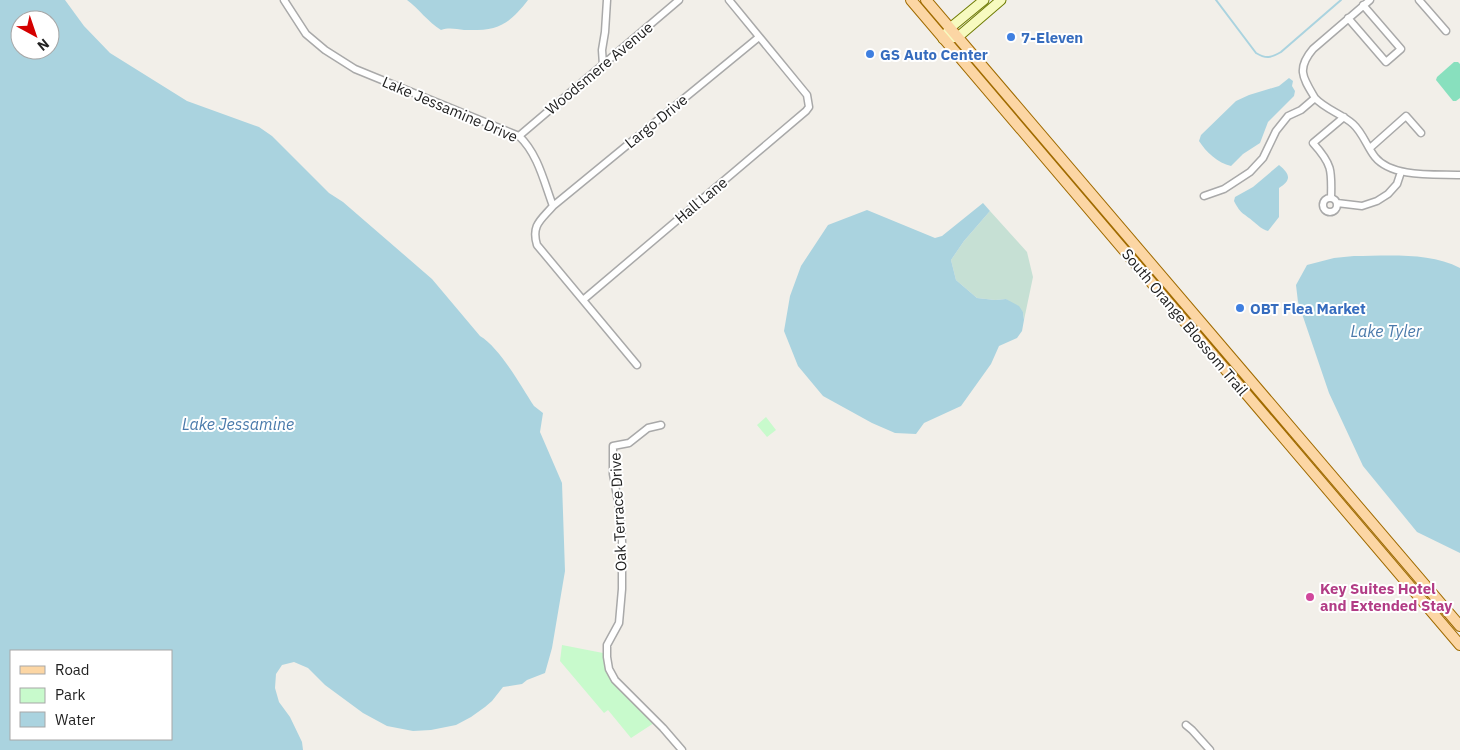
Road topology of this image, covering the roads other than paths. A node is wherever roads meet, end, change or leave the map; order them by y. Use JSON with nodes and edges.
{"nodes":[{"id":1,"x":284,"y":0,"type":"edge"},
{"id":2,"x":607,"y":0,"type":"edge"},
{"id":3,"x":679,"y":0,"type":"edge"},
{"id":4,"x":729,"y":0,"type":"edge"},
{"id":5,"x":910,"y":0,"type":"edge"},
{"id":6,"x":926,"y":0,"type":"edge"},
{"id":7,"x":984,"y":0,"type":"edge"},
{"id":8,"x":1001,"y":0,"type":"edge"},
{"id":9,"x":1370,"y":0,"type":"edge"},
{"id":10,"x":1418,"y":0,"type":"edge"},
{"id":11,"x":1363,"y":6,"type":"junction"},
{"id":12,"x":1348,"y":18,"type":"junction"},
{"id":13,"x":950,"y":28,"type":"junction"},
{"id":14,"x":1446,"y":32,"type":"dead end"},
{"id":15,"x":759,"y":37,"type":"junction"},
{"id":16,"x":958,"y":37,"type":"junction"},
{"id":17,"x":943,"y":39,"type":"junction"},
{"id":18,"x":603,"y":66,"type":"junction"},
{"id":19,"x":1315,"y":98,"type":"junction"},
{"id":20,"x":1344,"y":117,"type":"junction"},
{"id":21,"x":1421,"y":133,"type":"dead end"},
{"id":22,"x":519,"y":136,"type":"junction"},
{"id":23,"x":1370,"y":148,"type":"junction"},
{"id":24,"x":1402,"y":172,"type":"junction"},
{"id":25,"x":1460,"y":175,"type":"edge"},
{"id":26,"x":1204,"y":196,"type":"dead end"},
{"id":27,"x":1331,"y":198,"type":"junction"},
{"id":28,"x":1337,"y":203,"type":"junction"},
{"id":29,"x":553,"y":206,"type":"junction"},
{"id":30,"x":1117,"y":242,"type":"junction"},
{"id":31,"x":1140,"y":252,"type":"junction"},
{"id":32,"x":583,"y":300,"type":"junction"},
{"id":33,"x":1195,"y":334,"type":"junction"},
{"id":34,"x":1218,"y":343,"type":"junction"},
{"id":35,"x":637,"y":365,"type":"dead end"},
{"id":36,"x":661,"y":425,"type":"dead end"},
{"id":37,"x":1335,"y":498,"type":"junction"},
{"id":38,"x":1360,"y":509,"type":"junction"},
{"id":39,"x":1360,"y":527,"type":"junction"},
{"id":40,"x":1384,"y":537,"type":"junction"},
{"id":41,"x":1460,"y":626,"type":"edge"},
{"id":42,"x":1460,"y":645,"type":"edge"},
{"id":43,"x":1186,"y":725,"type":"dead end"},
{"id":44,"x":682,"y":750,"type":"edge"},
{"id":45,"x":1210,"y":750,"type":"edge"}],
"edges":[{"from":1,"to":22,"type":"street","name":"Lake Jessamine Drive"},
{"from":2,"to":18,"type":"street"},
{"from":3,"to":18,"type":"street","name":"Woodsmere Avenue"},
{"from":4,"to":15,"type":"street"},
{"from":5,"to":17,"type":"main road","name":"South Orange Blossom Trail"},
{"from":6,"to":13,"type":"main road","name":"South Orange Blossom Trail"},
{"from":7,"to":13,"type":"main road"},
{"from":8,"to":16,"type":"main road"},
{"from":9,"to":11,"type":"street"},
{"from":10,"to":14,"type":"street"},
{"from":11,"to":12,"type":"street"},
{"from":11,"to":12,"type":"street"},
{"from":12,"to":19,"type":"street"},
{"from":13,"to":16,"type":"main road","name":"South Orange Blossom Trail"},
{"from":13,"to":17,"type":"main road"},
{"from":15,"to":29,"type":"street","name":"Largo Drive"},
{"from":15,"to":32,"type":"street","name":"Hall Lane"},
{"from":16,"to":17,"type":"main road"},
{"from":16,"to":31,"type":"main road","name":"South Orange Blossom Trail"},
{"from":17,"to":30,"type":"main road","name":"South Orange Blossom Trail"},
{"from":18,"to":22,"type":"street","name":"Woodsmere Avenue"},
{"from":19,"to":20,"type":"street"},
{"from":19,"to":26,"type":"street"},
{"from":20,"to":23,"type":"street"},
{"from":20,"to":27,"type":"street"},
{"from":21,"to":23,"type":"street"},
{"from":22,"to":29,"type":"street","name":"Lake Jessamine Drive"},
{"from":23,"to":24,"type":"street"},
{"from":24,"to":25,"type":"street"},
{"from":24,"to":28,"type":"street"},
{"from":27,"to":28,"type":"street"},
{"from":27,"to":28,"type":"street"},
{"from":29,"to":32,"type":"street"},
{"from":30,"to":31,"type":"main road"},
{"from":30,"to":33,"type":"main road","name":"South Orange Blossom Trail"},
{"from":31,"to":34,"type":"main road","name":"South Orange Blossom Trail"},
{"from":32,"to":35,"type":"street"},
{"from":33,"to":34,"type":"main road"},
{"from":33,"to":37,"type":"main road","name":"South Orange Blossom Trail"},
{"from":34,"to":38,"type":"main road","name":"South Orange Blossom Trail"},
{"from":36,"to":44,"type":"street","name":"Oak Terrace Drive"},
{"from":37,"to":38,"type":"main road"},
{"from":37,"to":39,"type":"main road","name":"South Orange Blossom Trail"},
{"from":38,"to":40,"type":"main road","name":"South Orange Blossom Trail"},
{"from":39,"to":40,"type":"main road"},
{"from":39,"to":42,"type":"main road","name":"South Orange Blossom Trail"},
{"from":40,"to":41,"type":"main road","name":"South Orange Blossom Trail"},
{"from":43,"to":45,"type":"street"}]}
